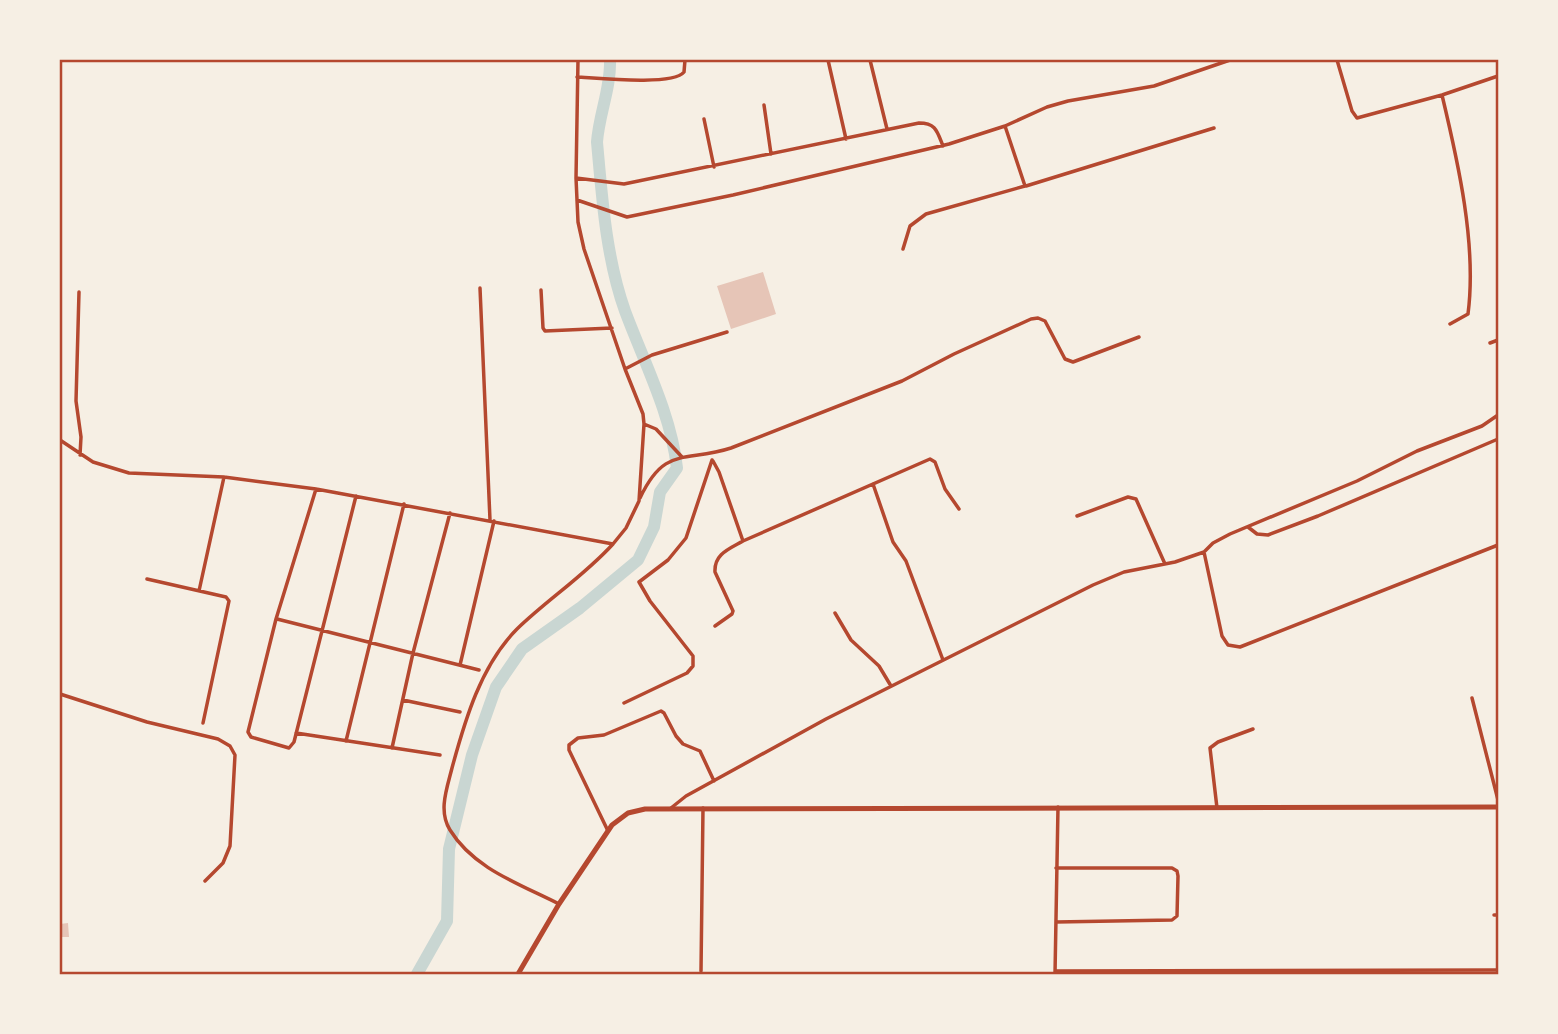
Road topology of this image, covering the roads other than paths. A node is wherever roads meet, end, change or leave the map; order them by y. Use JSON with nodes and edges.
{"nodes":[{"id":1,"x":578,"y":60,"type":"edge"},
{"id":2,"x":685,"y":60,"type":"edge"},
{"id":3,"x":828,"y":60,"type":"edge"},
{"id":4,"x":870,"y":60,"type":"edge"},
{"id":5,"x":1230,"y":60,"type":"edge"},
{"id":6,"x":1337,"y":60,"type":"edge"},
{"id":7,"x":1499,"y":76,"type":"edge"},
{"id":8,"x":577,"y":77,"type":"junction"},
{"id":9,"x":1442,"y":95,"type":"junction"},
{"id":10,"x":764,"y":105,"type":"dead end"},
{"id":11,"x":704,"y":119,"type":"dead end"},
{"id":12,"x":1004,"y":127,"type":"junction"},
{"id":13,"x":1214,"y":128,"type":"dead end"},
{"id":14,"x":887,"y":130,"type":"junction"},
{"id":15,"x":846,"y":139,"type":"junction"},
{"id":16,"x":943,"y":146,"type":"junction"},
{"id":17,"x":771,"y":154,"type":"junction"},
{"id":18,"x":714,"y":167,"type":"junction"},
{"id":19,"x":576,"y":178,"type":"junction"},
{"id":20,"x":1025,"y":186,"type":"junction"},
{"id":21,"x":577,"y":200,"type":"junction"},
{"id":22,"x":904,"y":250,"type":"dead end"},
{"id":23,"x":480,"y":288,"type":"dead end"},
{"id":24,"x":541,"y":290,"type":"dead end"},
{"id":25,"x":79,"y":292,"type":"dead end"},
{"id":26,"x":1450,"y":324,"type":"dead end"},
{"id":27,"x":612,"y":328,"type":"junction"},
{"id":28,"x":727,"y":332,"type":"dead end"},
{"id":29,"x":1139,"y":337,"type":"dead end"},
{"id":30,"x":1499,"y":340,"type":"edge"},
{"id":31,"x":1490,"y":344,"type":"dead end"},
{"id":32,"x":625,"y":369,"type":"junction"},
{"id":33,"x":1499,"y":415,"type":"edge"},
{"id":34,"x":644,"y":424,"type":"junction"},
{"id":35,"x":1499,"y":439,"type":"edge"},
{"id":36,"x":60,"y":440,"type":"edge"},
{"id":37,"x":80,"y":455,"type":"junction"},
{"id":38,"x":682,"y":457,"type":"junction"},
{"id":39,"x":710,"y":458,"type":"junction"},
{"id":40,"x":224,"y":477,"type":"junction"},
{"id":41,"x":873,"y":484,"type":"junction"},
{"id":42,"x":316,"y":489,"type":"junction"},
{"id":43,"x":356,"y":496,"type":"junction"},
{"id":44,"x":639,"y":501,"type":"junction"},
{"id":45,"x":404,"y":504,"type":"junction"},
{"id":46,"x":959,"y":509,"type":"dead end"},
{"id":47,"x":450,"y":513,"type":"junction"},
{"id":48,"x":1077,"y":516,"type":"dead end"},
{"id":49,"x":492,"y":520,"type":"junction"},
{"id":50,"x":1248,"y":527,"type":"junction"},
{"id":51,"x":743,"y":541,"type":"junction"},
{"id":52,"x":613,"y":544,"type":"junction"},
{"id":53,"x":1499,"y":545,"type":"edge"},
{"id":54,"x":1204,"y":551,"type":"junction"},
{"id":55,"x":1165,"y":564,"type":"junction"},
{"id":56,"x":147,"y":579,"type":"dead end"},
{"id":57,"x":199,"y":590,"type":"junction"},
{"id":58,"x":835,"y":613,"type":"dead end"},
{"id":59,"x":276,"y":619,"type":"junction"},
{"id":60,"x":715,"y":626,"type":"dead end"},
{"id":61,"x":323,"y":630,"type":"junction"},
{"id":62,"x":369,"y":642,"type":"junction"},
{"id":63,"x":413,"y":653,"type":"junction"},
{"id":64,"x":943,"y":660,"type":"junction"},
{"id":65,"x":460,"y":665,"type":"junction"},
{"id":66,"x":479,"y":670,"type":"dead end"},
{"id":67,"x":891,"y":686,"type":"junction"},
{"id":68,"x":60,"y":694,"type":"edge"},
{"id":69,"x":1472,"y":698,"type":"dead end"},
{"id":70,"x":403,"y":699,"type":"junction"},
{"id":71,"x":624,"y":703,"type":"dead end"},
{"id":72,"x":460,"y":712,"type":"dead end"},
{"id":73,"x":203,"y":723,"type":"dead end"},
{"id":74,"x":1253,"y":729,"type":"dead end"},
{"id":75,"x":296,"y":733,"type":"junction"},
{"id":76,"x":345,"y":741,"type":"junction"},
{"id":77,"x":392,"y":748,"type":"junction"},
{"id":78,"x":440,"y":755,"type":"dead end"},
{"id":79,"x":714,"y":780,"type":"junction"},
{"id":80,"x":1499,"y":800,"type":"edge"},
{"id":81,"x":1058,"y":807,"type":"junction"},
{"id":82,"x":1499,"y":807,"type":"edge"},
{"id":83,"x":671,"y":808,"type":"junction"},
{"id":84,"x":703,"y":808,"type":"junction"},
{"id":85,"x":1217,"y":808,"type":"junction"},
{"id":86,"x":608,"y":831,"type":"junction"},
{"id":87,"x":1056,"y":868,"type":"junction"},
{"id":88,"x":205,"y":881,"type":"dead end"},
{"id":89,"x":559,"y":904,"type":"junction"},
{"id":90,"x":1056,"y":922,"type":"junction"},
{"id":91,"x":1499,"y":970,"type":"edge"},
{"id":92,"x":701,"y":971,"type":"dead end"},
{"id":93,"x":1055,"y":973,"type":"edge"},
{"id":94,"x":1239,"y":973,"type":"edge"},
{"id":95,"x":518,"y":975,"type":"edge"}],
"edges":[{"from":1,"to":8,"type":"street"},
{"from":2,"to":8,"type":"street"},
{"from":3,"to":15,"type":"street"},
{"from":4,"to":14,"type":"street"},
{"from":5,"to":12,"type":"street"},
{"from":6,"to":9,"type":"street"},
{"from":7,"to":9,"type":"street"},
{"from":8,"to":19,"type":"street"},
{"from":9,"to":26,"type":"street"},
{"from":10,"to":17,"type":"street"},
{"from":11,"to":18,"type":"street"},
{"from":12,"to":16,"type":"street"},
{"from":12,"to":20,"type":"street"},
{"from":13,"to":20,"type":"street"},
{"from":14,"to":15,"type":"street"},
{"from":14,"to":16,"type":"street"},
{"from":15,"to":17,"type":"street"},
{"from":16,"to":21,"type":"street"},
{"from":17,"to":18,"type":"street"},
{"from":18,"to":19,"type":"street"},
{"from":19,"to":21,"type":"street"},
{"from":20,"to":22,"type":"street"},
{"from":21,"to":27,"type":"street"},
{"from":23,"to":49,"type":"street"},
{"from":24,"to":27,"type":"street"},
{"from":25,"to":37,"type":"street"},
{"from":27,"to":32,"type":"street"},
{"from":28,"to":32,"type":"street"},
{"from":29,"to":39,"type":"street"},
{"from":30,"to":31,"type":"street"},
{"from":32,"to":34,"type":"street"},
{"from":33,"to":50,"type":"street"},
{"from":34,"to":38,"type":"street"},
{"from":34,"to":44,"type":"street"},
{"from":35,"to":50,"type":"street"},
{"from":36,"to":37,"type":"street"},
{"from":37,"to":40,"type":"street"},
{"from":38,"to":39,"type":"street"},
{"from":38,"to":44,"type":"street"},
{"from":39,"to":51,"type":"street"},
{"from":39,"to":71,"type":"street"},
{"from":40,"to":42,"type":"street"},
{"from":40,"to":57,"type":"street"},
{"from":41,"to":46,"type":"street"},
{"from":41,"to":51,"type":"street"},
{"from":41,"to":64,"type":"street"},
{"from":42,"to":43,"type":"street"},
{"from":42,"to":59,"type":"street"},
{"from":43,"to":45,"type":"street"},
{"from":43,"to":61,"type":"street"},
{"from":44,"to":52,"type":"street"},
{"from":45,"to":47,"type":"street"},
{"from":45,"to":62,"type":"street"},
{"from":47,"to":49,"type":"street"},
{"from":47,"to":63,"type":"street"},
{"from":48,"to":55,"type":"street"},
{"from":49,"to":52,"type":"street"},
{"from":49,"to":65,"type":"street"},
{"from":50,"to":54,"type":"street"},
{"from":51,"to":60,"type":"street"},
{"from":52,"to":89,"type":"street"},
{"from":53,"to":54,"type":"street"},
{"from":54,"to":55,"type":"street"},
{"from":55,"to":64,"type":"street"},
{"from":56,"to":57,"type":"street"},
{"from":57,"to":73,"type":"street"},
{"from":58,"to":67,"type":"street"},
{"from":59,"to":61,"type":"street"},
{"from":59,"to":75,"type":"street"},
{"from":61,"to":62,"type":"street"},
{"from":61,"to":75,"type":"street"},
{"from":62,"to":63,"type":"street"},
{"from":62,"to":76,"type":"street"},
{"from":63,"to":65,"type":"street"},
{"from":63,"to":70,"type":"street"},
{"from":64,"to":67,"type":"street"},
{"from":65,"to":66,"type":"street"},
{"from":67,"to":79,"type":"street"},
{"from":68,"to":88,"type":"street"},
{"from":69,"to":80,"type":"street"},
{"from":70,"to":72,"type":"street"},
{"from":70,"to":77,"type":"street"},
{"from":74,"to":85,"type":"street"},
{"from":75,"to":76,"type":"street"},
{"from":76,"to":77,"type":"street"},
{"from":77,"to":78,"type":"street"},
{"from":79,"to":83,"type":"street"},
{"from":79,"to":86,"type":"street"},
{"from":81,"to":84,"type":"street"},
{"from":81,"to":85,"type":"street"},
{"from":81,"to":87,"type":"street"},
{"from":82,"to":85,"type":"street"},
{"from":83,"to":84,"type":"street"},
{"from":83,"to":86,"type":"street"},
{"from":84,"to":92,"type":"street"},
{"from":86,"to":89,"type":"street"},
{"from":87,"to":90,"type":"street"},
{"from":87,"to":90,"type":"street"},
{"from":89,"to":95,"type":"street"},
{"from":90,"to":93,"type":"street"},
{"from":91,"to":94,"type":"street"},
{"from":93,"to":94,"type":"street"}]}
